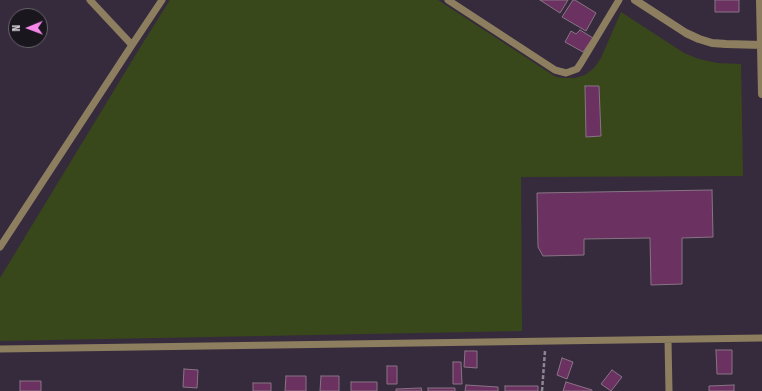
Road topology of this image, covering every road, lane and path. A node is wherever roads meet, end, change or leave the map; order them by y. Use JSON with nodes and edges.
{"nodes":[{"id":1,"x":90,"y":0,"type":"edge"},
{"id":2,"x":162,"y":0,"type":"edge"},
{"id":3,"x":448,"y":0,"type":"edge"},
{"id":4,"x":619,"y":0,"type":"edge"},
{"id":5,"x":635,"y":0,"type":"edge"},
{"id":6,"x":760,"y":0,"type":"edge"},
{"id":7,"x":132,"y":45,"type":"junction"},
{"id":8,"x":761,"y":45,"type":"edge"},
{"id":9,"x":762,"y":94,"type":"edge"},
{"id":10,"x":0,"y":247,"type":"edge"},
{"id":11,"x":762,"y":338,"type":"edge"},
{"id":12,"x":668,"y":340,"type":"junction"},
{"id":13,"x":545,"y":342,"type":"junction"},
{"id":14,"x":0,"y":349,"type":"edge"},
{"id":15,"x":542,"y":391,"type":"edge"},
{"id":16,"x":669,"y":391,"type":"edge"}],
"edges":[{"from":1,"to":7,"type":"lane"},
{"from":2,"to":7,"type":"lane"},
{"from":3,"to":4,"type":"lane"},
{"from":5,"to":8,"type":"street"},
{"from":6,"to":8,"type":"street"},
{"from":7,"to":10,"type":"lane"},
{"from":8,"to":9,"type":"street"},
{"from":11,"to":12,"type":"lane"},
{"from":12,"to":13,"type":"lane"},
{"from":12,"to":16,"type":"lane"},
{"from":13,"to":14,"type":"lane"},
{"from":13,"to":15,"type":"path"}]}
